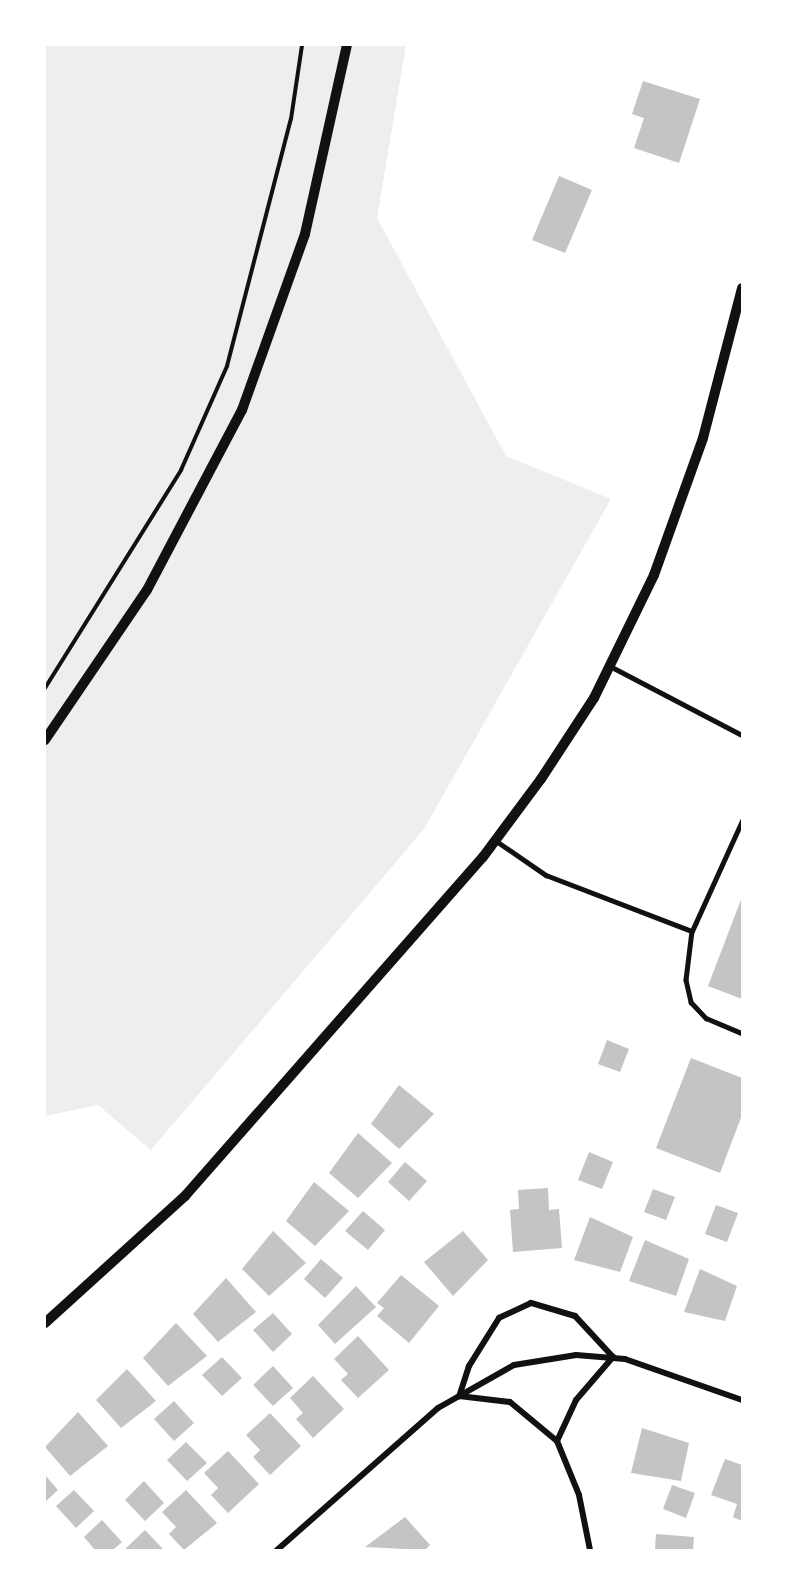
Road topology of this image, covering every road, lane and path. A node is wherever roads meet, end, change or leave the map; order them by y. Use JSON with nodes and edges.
{"nodes":[{"id":1,"x":302,"y":45,"type":"edge"},
{"id":2,"x":347,"y":45,"type":"edge"},
{"id":3,"x":742,"y":288,"type":"edge"},
{"id":4,"x":610,"y":666,"type":"junction"},
{"id":5,"x":45,"y":688,"type":"edge"},
{"id":6,"x":742,"y":735,"type":"edge"},
{"id":7,"x":45,"y":740,"type":"edge"},
{"id":8,"x":742,"y":821,"type":"edge"},
{"id":9,"x":495,"y":840,"type":"junction"},
{"id":10,"x":692,"y":931,"type":"junction"},
{"id":11,"x":742,"y":1033,"type":"edge"},
{"id":12,"x":45,"y":1323,"type":"edge"},
{"id":13,"x":613,"y":1357,"type":"junction"},
{"id":14,"x":459,"y":1396,"type":"junction"},
{"id":15,"x":742,"y":1400,"type":"edge"},
{"id":16,"x":557,"y":1441,"type":"junction"},
{"id":17,"x":278,"y":1550,"type":"edge"},
{"id":18,"x":590,"y":1550,"type":"edge"}],
"edges":[{"from":1,"to":5,"type":"path"},
{"from":2,"to":7,"type":"street"},
{"from":3,"to":4,"type":"street"},
{"from":4,"to":6,"type":"lane"},
{"from":4,"to":9,"type":"street"},
{"from":8,"to":10,"type":"lane"},
{"from":9,"to":10,"type":"lane"},
{"from":9,"to":12,"type":"street"},
{"from":10,"to":11,"type":"lane"},
{"from":13,"to":14,"type":"street"},
{"from":13,"to":14,"type":"street"},
{"from":13,"to":15,"type":"street"},
{"from":13,"to":16,"type":"street"},
{"from":14,"to":16,"type":"street"},
{"from":14,"to":17,"type":"street"},
{"from":16,"to":18,"type":"street"}]}
